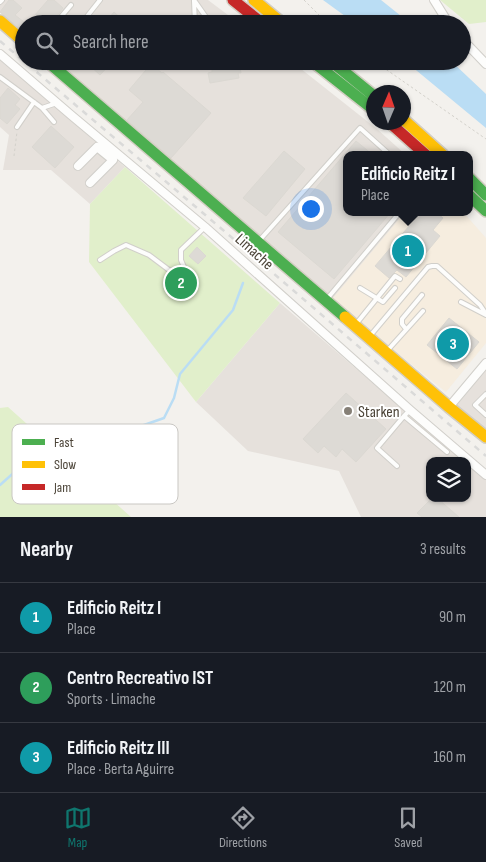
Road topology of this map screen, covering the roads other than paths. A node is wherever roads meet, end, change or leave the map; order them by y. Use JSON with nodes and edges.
{"nodes":[{"id":1,"x":100,"y":0,"type":"edge"},
{"id":2,"x":194,"y":0,"type":"edge"},
{"id":3,"x":233,"y":0,"type":"edge"},
{"id":4,"x":254,"y":0,"type":"edge"},
{"id":5,"x":434,"y":0,"type":"edge"},
{"id":6,"x":71,"y":5,"type":"dead end"},
{"id":7,"x":63,"y":15,"type":"edge"},
{"id":8,"x":88,"y":15,"type":"edge"},
{"id":9,"x":195,"y":15,"type":"edge"},
{"id":10,"x":204,"y":15,"type":"edge"},
{"id":11,"x":252,"y":15,"type":"edge"},
{"id":12,"x":273,"y":15,"type":"edge"},
{"id":13,"x":443,"y":15,"type":"edge"},
{"id":14,"x":0,"y":21,"type":"edge"},
{"id":15,"x":15,"y":34,"type":"edge"},
{"id":16,"x":471,"y":48,"type":"edge"},
{"id":17,"x":0,"y":54,"type":"edge"},
{"id":18,"x":486,"y":64,"type":"edge"},
{"id":19,"x":15,"y":67,"type":"edge"},
{"id":20,"x":19,"y":70,"type":"edge"},
{"id":21,"x":59,"y":70,"type":"edge"},
{"id":22,"x":323,"y":70,"type":"edge"},
{"id":23,"x":342,"y":70,"type":"edge"},
{"id":24,"x":0,"y":77,"type":"edge"},
{"id":25,"x":366,"y":89,"type":"edge"},
{"id":26,"x":34,"y":102,"type":"junction"},
{"id":27,"x":57,"y":103,"type":"junction"},
{"id":28,"x":366,"y":104,"type":"edge"},
{"id":29,"x":42,"y":108,"type":"junction"},
{"id":30,"x":54,"y":122,"type":"dead end"},
{"id":31,"x":411,"y":126,"type":"edge"},
{"id":32,"x":17,"y":127,"type":"road end"},
{"id":33,"x":398,"y":130,"type":"edge"},
{"id":34,"x":386,"y":151,"type":"edge"},
{"id":35,"x":422,"y":151,"type":"edge"},
{"id":36,"x":439,"y":151,"type":"edge"},
{"id":37,"x":110,"y":153,"type":"junction"},
{"id":38,"x":78,"y":166,"type":"dead end"},
{"id":39,"x":473,"y":182,"type":"edge"},
{"id":40,"x":90,"y":183,"type":"dead end"},
{"id":41,"x":486,"y":195,"type":"edge"},
{"id":42,"x":473,"y":199,"type":"edge"},
{"id":43,"x":486,"y":211,"type":"edge"},
{"id":44,"x":397,"y":216,"type":"edge"},
{"id":45,"x":205,"y":227,"type":"junction"},
{"id":46,"x":258,"y":242,"type":"junction"},
{"id":47,"x":100,"y":260,"type":"dead end"},
{"id":48,"x":400,"y":280,"type":"dead end"},
{"id":49,"x":360,"y":288,"type":"dead end"},
{"id":50,"x":395,"y":288,"type":"dead end"},
{"id":51,"x":422,"y":295,"type":"dead end"},
{"id":52,"x":376,"y":299,"type":"junction"},
{"id":53,"x":326,"y":301,"type":"junction"},
{"id":54,"x":461,"y":302,"type":"dead end"},
{"id":55,"x":422,"y":311,"type":"dead end"},
{"id":56,"x":486,"y":315,"type":"edge"},
{"id":57,"x":354,"y":326,"type":"junction"},
{"id":58,"x":406,"y":329,"type":"junction"},
{"id":59,"x":368,"y":338,"type":"junction"},
{"id":60,"x":385,"y":352,"type":"junction"},
{"id":61,"x":486,"y":363,"type":"edge"},
{"id":62,"x":486,"y":394,"type":"edge"},
{"id":63,"x":449,"y":407,"type":"junction"},
{"id":64,"x":407,"y":413,"type":"junction"},
{"id":65,"x":486,"y":415,"type":"edge"},
{"id":66,"x":486,"y":436,"type":"edge"},
{"id":67,"x":447,"y":452,"type":"dead end"},
{"id":68,"x":398,"y":466,"type":"dead end"},
{"id":69,"x":486,"y":475,"type":"edge"}],
"edges":[{"from":1,"to":8,"type":"lane"},
{"from":2,"to":9,"type":"lane"},
{"from":2,"to":10,"type":"lane"},
{"from":3,"to":11,"type":"main road"},
{"from":4,"to":12,"type":"main road"},
{"from":5,"to":13,"type":"street"},
{"from":6,"to":7,"type":"lane"},
{"from":14,"to":15,"type":"main road"},
{"from":16,"to":18,"type":"street"},
{"from":17,"to":19,"type":"street","name":"Limache"},
{"from":20,"to":27,"type":"street","name":"Limache"},
{"from":21,"to":46,"type":"main road","name":"Limache"},
{"from":22,"to":28,"type":"main road"},
{"from":23,"to":25,"type":"main road"},
{"from":24,"to":26,"type":"lane"},
{"from":26,"to":29,"type":"lane"},
{"from":26,"to":32,"type":"lane"},
{"from":27,"to":29,"type":"lane"},
{"from":27,"to":37,"type":"street","name":"Limache"},
{"from":29,"to":30,"type":"lane"},
{"from":31,"to":36,"type":"main road"},
{"from":33,"to":35,"type":"main road"},
{"from":34,"to":46,"type":"lane"},
{"from":37,"to":38,"type":"street"},
{"from":37,"to":40,"type":"street"},
{"from":37,"to":45,"type":"street","name":"Limache"},
{"from":39,"to":41,"type":"main road"},
{"from":42,"to":43,"type":"main road"},
{"from":44,"to":53,"type":"lane"},
{"from":45,"to":47,"type":"lane"},
{"from":45,"to":64,"type":"street","name":"Limache"},
{"from":46,"to":53,"type":"main road","name":"Limache"},
{"from":48,"to":52,"type":"lane"},
{"from":49,"to":52,"type":"lane"},
{"from":50,"to":52,"type":"lane"},
{"from":51,"to":58,"type":"lane"},
{"from":52,"to":57,"type":"lane"},
{"from":53,"to":57,"type":"main road","name":"Limache"},
{"from":54,"to":56,"type":"lane"},
{"from":55,"to":58,"type":"lane"},
{"from":56,"to":59,"type":"lane"},
{"from":57,"to":59,"type":"main road","name":"Limache"},
{"from":58,"to":60,"type":"lane"},
{"from":59,"to":60,"type":"main road","name":"Limache"},
{"from":60,"to":63,"type":"main road","name":"Limache"},
{"from":61,"to":63,"type":"street"},
{"from":62,"to":65,"type":"lane"},
{"from":63,"to":66,"type":"main road","name":"Limache"},
{"from":64,"to":67,"type":"lane"},
{"from":64,"to":68,"type":"lane"},
{"from":64,"to":69,"type":"street","name":"Limache"}]}
